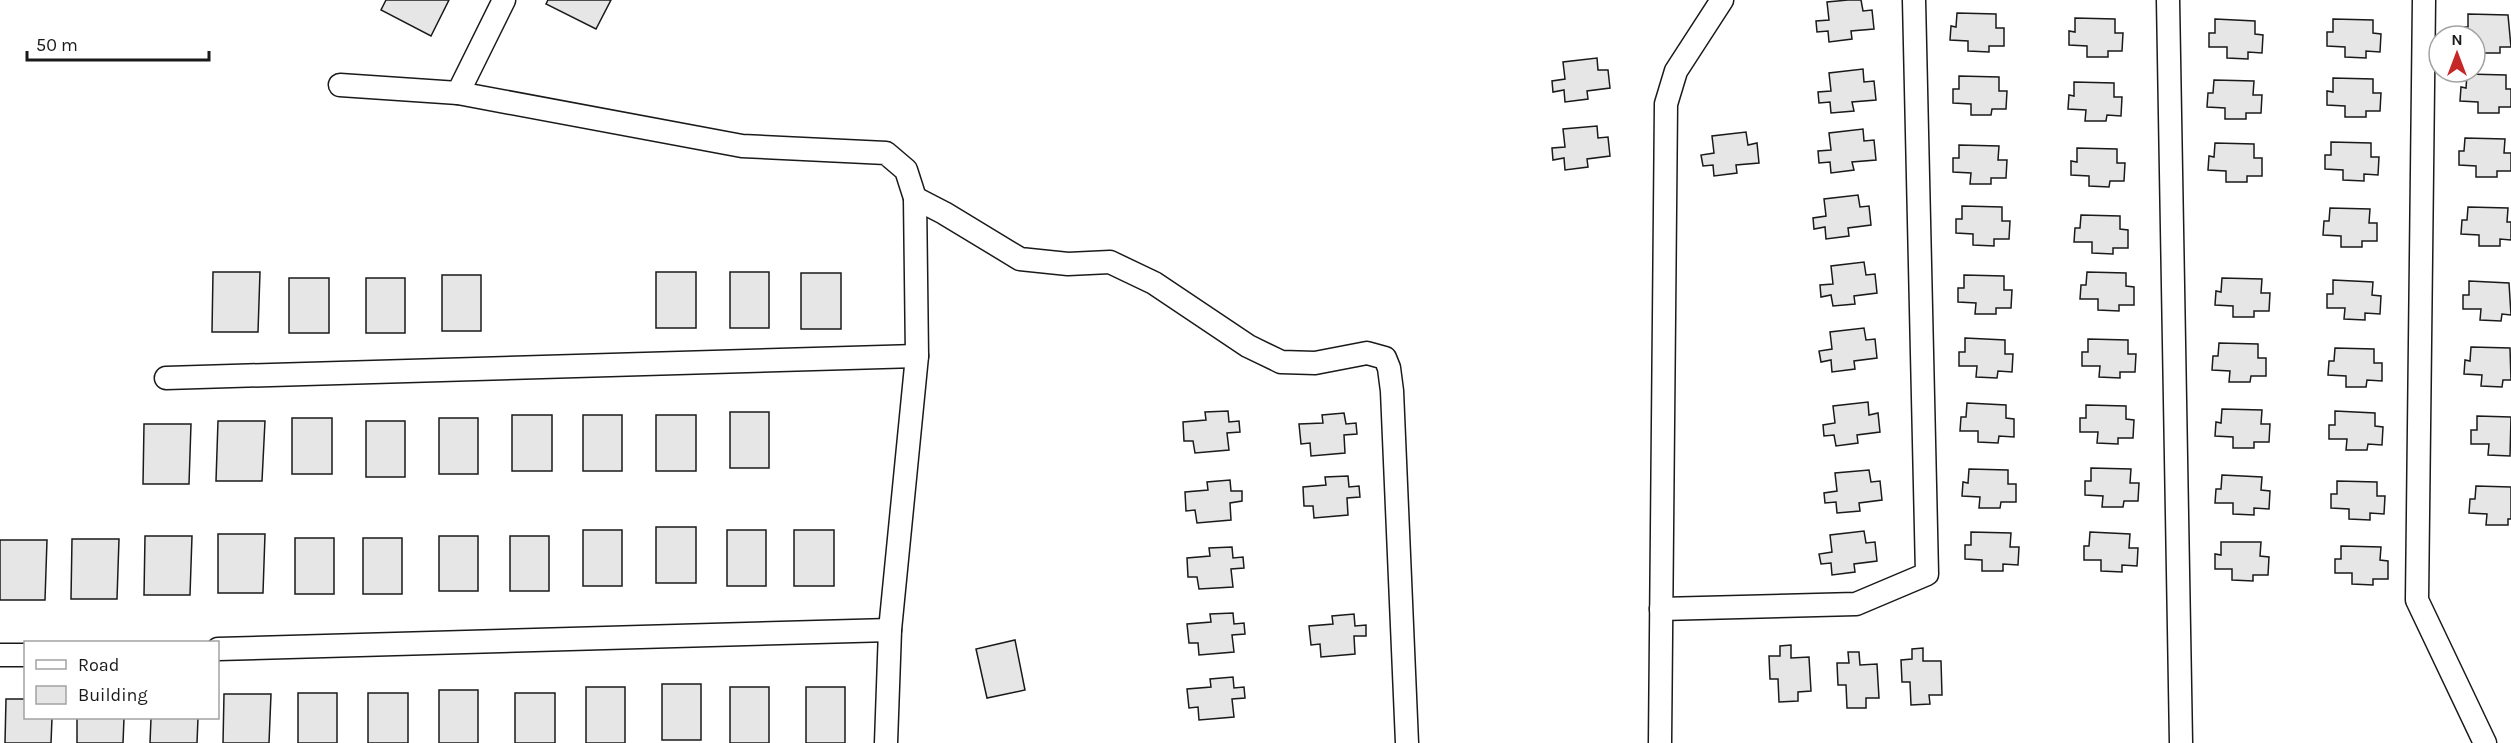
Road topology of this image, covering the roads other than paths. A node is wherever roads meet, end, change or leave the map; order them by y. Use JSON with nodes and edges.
{"nodes":[{"id":1,"x":504,"y":0,"type":"edge"},
{"id":2,"x":1722,"y":0,"type":"edge"},
{"id":3,"x":1914,"y":0,"type":"edge"},
{"id":4,"x":2168,"y":0,"type":"edge"},
{"id":5,"x":2424,"y":0,"type":"edge"},
{"id":6,"x":340,"y":85,"type":"dead end"},
{"id":7,"x":458,"y":93,"type":"junction"},
{"id":8,"x":915,"y":198,"type":"junction"},
{"id":9,"x":917,"y":356,"type":"junction"},
{"id":10,"x":166,"y":378,"type":"dead end"},
{"id":11,"x":1661,"y":609,"type":"junction"},
{"id":12,"x":890,"y":630,"type":"junction"},
{"id":13,"x":219,"y":649,"type":"edge"},
{"id":14,"x":0,"y":655,"type":"edge"},
{"id":15,"x":24,"y":655,"type":"edge"},
{"id":16,"x":886,"y":743,"type":"edge"},
{"id":17,"x":1407,"y":743,"type":"edge"},
{"id":18,"x":1660,"y":743,"type":"edge"},
{"id":19,"x":2181,"y":743,"type":"edge"},
{"id":20,"x":2485,"y":743,"type":"edge"}],
"edges":[{"from":1,"to":7,"type":"street"},
{"from":2,"to":11,"type":"street"},
{"from":3,"to":11,"type":"street"},
{"from":4,"to":19,"type":"street"},
{"from":5,"to":20,"type":"street"},
{"from":6,"to":7,"type":"street"},
{"from":7,"to":8,"type":"street"},
{"from":8,"to":9,"type":"street"},
{"from":8,"to":17,"type":"street"},
{"from":9,"to":10,"type":"street"},
{"from":9,"to":12,"type":"street"},
{"from":11,"to":18,"type":"street"},
{"from":12,"to":13,"type":"street"},
{"from":12,"to":16,"type":"street"},
{"from":14,"to":15,"type":"street"}]}
